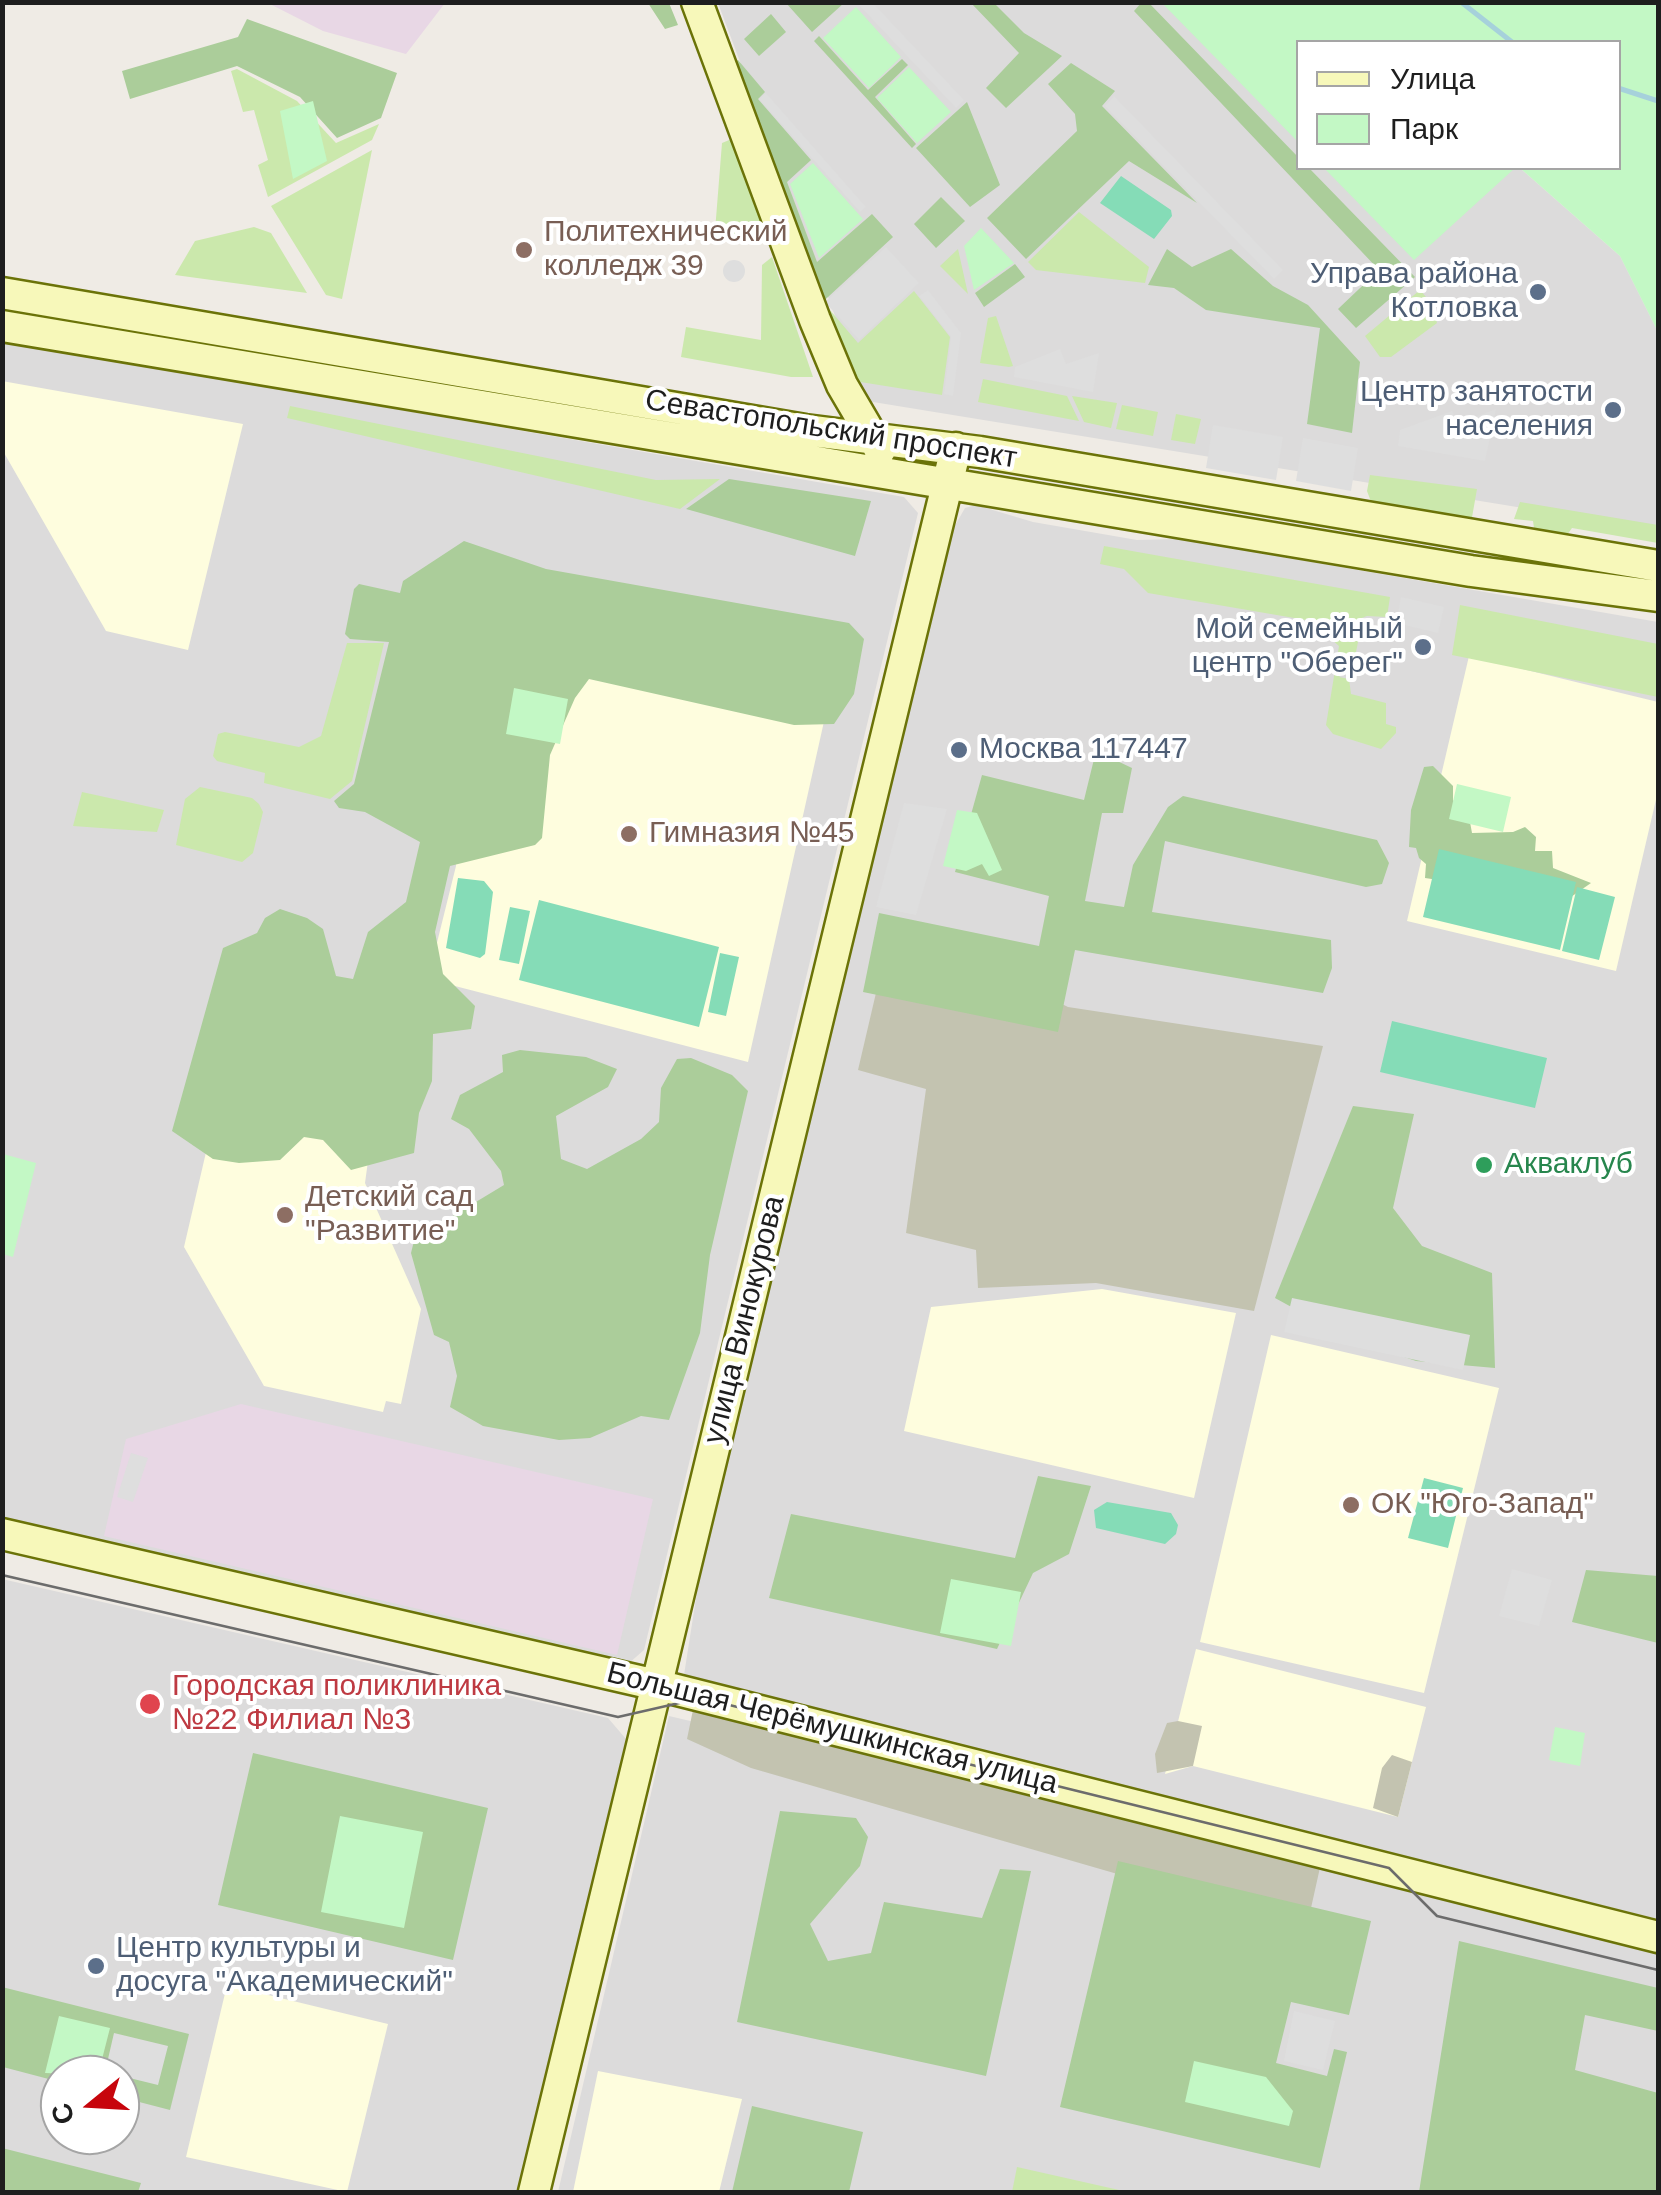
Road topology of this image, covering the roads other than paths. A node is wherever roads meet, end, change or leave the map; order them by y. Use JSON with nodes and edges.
{"nodes":[{"id":1,"x":698,"y":2,"type":"edge"},
{"id":2,"x":2,"y":293,"type":"edge"},
{"id":3,"x":2,"y":326,"type":"edge"},
{"id":4,"x":874,"y":440,"type":"junction"},
{"id":5,"x":956,"y":448,"type":"junction"},
{"id":6,"x":895,"y":474,"type":"junction"},
{"id":7,"x":947,"y":481,"type":"junction"},
{"id":8,"x":1658,"y":566,"type":"edge"},
{"id":9,"x":1658,"y":596,"type":"edge"},
{"id":10,"x":2,"y":1534,"type":"edge"},
{"id":11,"x":657,"y":1684,"type":"junction"},
{"id":12,"x":1658,"y":1937,"type":"edge"},
{"id":13,"x":534,"y":2192,"type":"edge"}],
"edges":[{"from":1,"to":4,"type":"main road"},
{"from":2,"to":4,"type":"main road","name":"Севастопольский проспект"},
{"from":3,"to":6,"type":"main road","name":"Севастопольский проспект"},
{"from":4,"to":5,"type":"main road","name":"Севастопольский проспект"},
{"from":4,"to":6,"type":"main road"},
{"from":5,"to":7,"type":"main road","name":"улица Винокурова"},
{"from":5,"to":8,"type":"main road","name":"Севастопольский проспект"},
{"from":6,"to":7,"type":"main road","name":"Севастопольский проспект"},
{"from":7,"to":9,"type":"main road","name":"Севастопольский проспект"},
{"from":7,"to":11,"type":"main road","name":"улица Винокурова"},
{"from":10,"to":11,"type":"main road","name":"Большая Черёмушкинская улица"},
{"from":11,"to":12,"type":"main road","name":"Большая Черёмушкинская улица"},
{"from":11,"to":13,"type":"main road","name":"улица Винокурова"}]}
